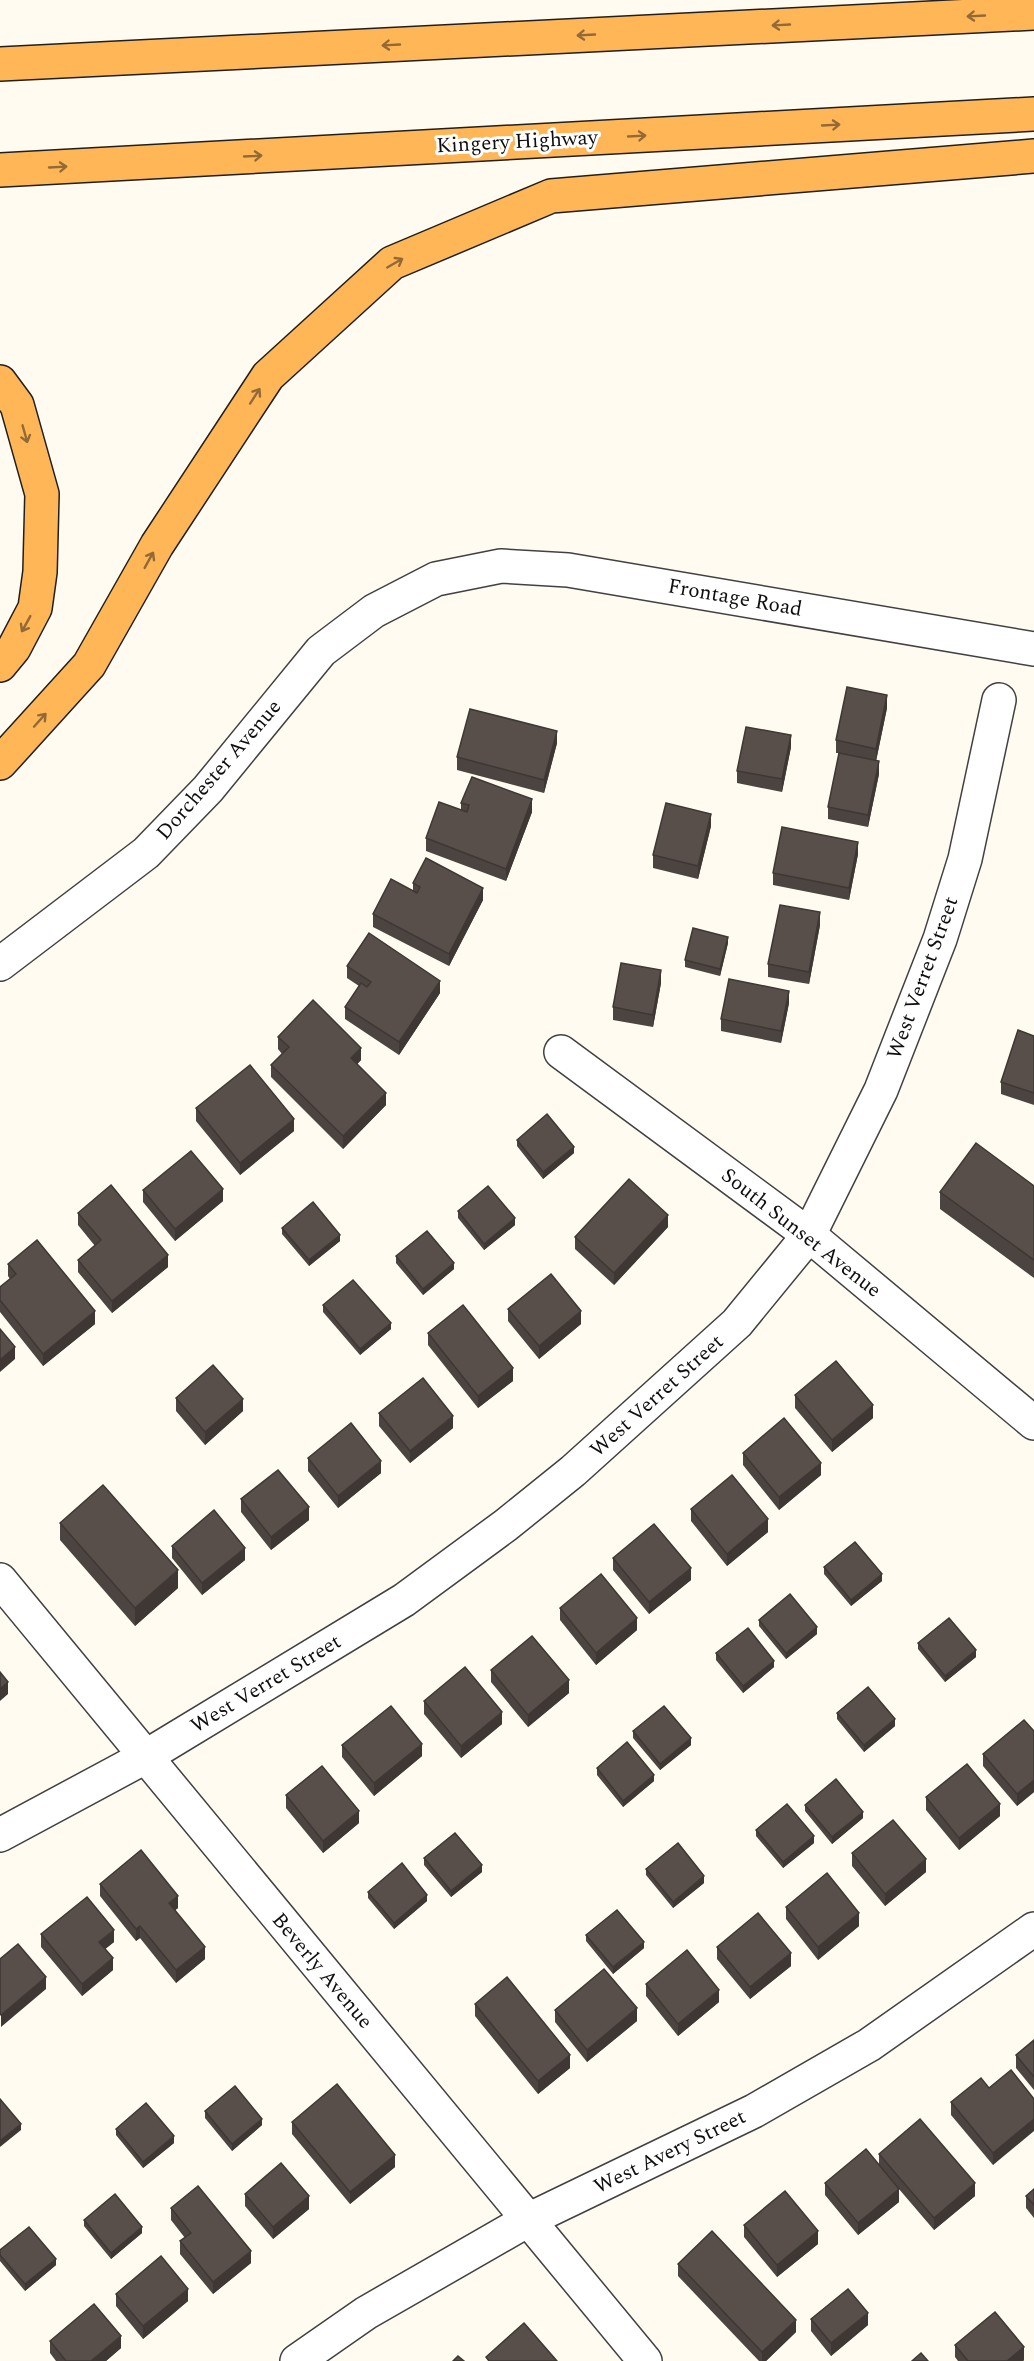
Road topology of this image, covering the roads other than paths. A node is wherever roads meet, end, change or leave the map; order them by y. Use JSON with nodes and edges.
{"nodes":[{"id":1,"x":1034,"y":13,"type":"edge"},
{"id":2,"x":0,"y":64,"type":"edge"},
{"id":3,"x":1034,"y":114,"type":"edge"},
{"id":4,"x":1034,"y":156,"type":"edge"},
{"id":5,"x":0,"y":170,"type":"edge"},
{"id":6,"x":0,"y":382,"type":"edge"},
{"id":7,"x":436,"y":579,"type":"joint"},
{"id":8,"x":1034,"y":649,"type":"edge"},
{"id":9,"x":0,"y":665,"type":"edge"},
{"id":10,"x":999,"y":700,"type":"dead end"},
{"id":11,"x":0,"y":763,"type":"edge"},
{"id":12,"x":0,"y":964,"type":"edge"},
{"id":13,"x":561,"y":1052,"type":"dead end"},
{"id":14,"x":809,"y":1235,"type":"junction"},
{"id":15,"x":1034,"y":1423,"type":"edge"},
{"id":16,"x":0,"y":1580,"type":"edge"},
{"id":17,"x":145,"y":1757,"type":"junction"},
{"id":18,"x":0,"y":1835,"type":"edge"},
{"id":19,"x":1034,"y":1929,"type":"edge"},
{"id":20,"x":528,"y":2220,"type":"junction"},
{"id":21,"x":297,"y":2361,"type":"edge"},
{"id":22,"x":645,"y":2361,"type":"edge"}],
"edges":[{"from":1,"to":2,"type":"highway","one_way":true},
{"from":5,"to":3,"type":"highway","name":"Kingery Highway","one_way":true},
{"from":11,"to":4,"type":"highway","one_way":true},
{"from":6,"to":9,"type":"highway","one_way":true},
{"from":7,"to":8,"type":"street","name":"Frontage Road"},
{"from":7,"to":12,"type":"street","name":"Dorchester Avenue"},
{"from":10,"to":14,"type":"street","name":"West Verret Street"},
{"from":13,"to":14,"type":"street","name":"South Sunset Avenue"},
{"from":14,"to":15,"type":"street","name":"South Sunset Avenue"},
{"from":14,"to":17,"type":"street","name":"West Verret Street"},
{"from":16,"to":17,"type":"street","name":"Beverly Avenue"},
{"from":17,"to":18,"type":"street","name":"West Verret Street"},
{"from":17,"to":20,"type":"street","name":"Beverly Avenue"},
{"from":19,"to":20,"type":"street","name":"West Avery Street"},
{"from":20,"to":21,"type":"street","name":"West Avery Street"},
{"from":20,"to":22,"type":"street","name":"Beverly Avenue"}]}
